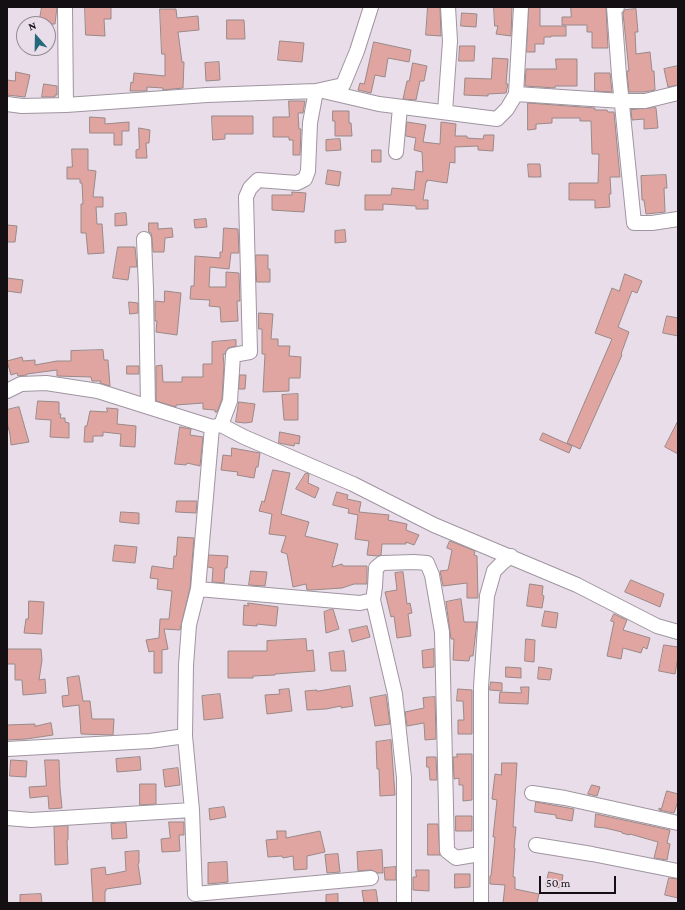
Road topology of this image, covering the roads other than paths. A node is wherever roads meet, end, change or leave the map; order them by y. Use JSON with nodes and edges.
{"nodes":[{"id":1,"x":65,"y":7,"type":"edge"},
{"id":2,"x":371,"y":7,"type":"edge"},
{"id":3,"x":448,"y":7,"type":"edge"},
{"id":4,"x":521,"y":7,"type":"edge"},
{"id":5,"x":616,"y":7,"type":"edge"},
{"id":6,"x":318,"y":91,"type":"junction"},
{"id":7,"x":678,"y":93,"type":"edge"},
{"id":8,"x":516,"y":94,"type":"junction"},
{"id":9,"x":622,"y":101,"type":"junction"},
{"id":10,"x":7,"y":104,"type":"edge"},
{"id":11,"x":66,"y":104,"type":"junction"},
{"id":12,"x":400,"y":107,"type":"junction"},
{"id":13,"x":445,"y":112,"type":"junction"},
{"id":14,"x":396,"y":152,"type":"dead end"},
{"id":15,"x":678,"y":219,"type":"edge"},
{"id":16,"x":144,"y":239,"type":"dead end"},
{"id":17,"x":7,"y":390,"type":"edge"},
{"id":18,"x":148,"y":406,"type":"junction"},
{"id":19,"x":217,"y":426,"type":"junction"},
{"id":20,"x":511,"y":556,"type":"junction"},
{"id":21,"x":198,"y":589,"type":"junction"},
{"id":22,"x":373,"y":600,"type":"junction"},
{"id":23,"x":678,"y":632,"type":"edge"},
{"id":24,"x":185,"y":736,"type":"junction"},
{"id":25,"x":7,"y":749,"type":"edge"},
{"id":26,"x":532,"y":793,"type":"dead end"},
{"id":27,"x":192,"y":810,"type":"junction"},
{"id":28,"x":7,"y":818,"type":"edge"},
{"id":29,"x":678,"y":823,"type":"edge"},
{"id":30,"x":536,"y":845,"type":"dead end"},
{"id":31,"x":480,"y":854,"type":"junction"},
{"id":32,"x":678,"y":871,"type":"edge"},
{"id":33,"x":371,"y":878,"type":"dead end"},
{"id":34,"x":196,"y":898,"type":"edge"},
{"id":35,"x":404,"y":903,"type":"edge"},
{"id":36,"x":481,"y":903,"type":"edge"}],
"edges":[{"from":1,"to":11,"type":"street"},
{"from":2,"to":6,"type":"street"},
{"from":3,"to":13,"type":"street"},
{"from":4,"to":8,"type":"street"},
{"from":5,"to":9,"type":"street"},
{"from":6,"to":11,"type":"street"},
{"from":6,"to":12,"type":"street"},
{"from":6,"to":19,"type":"street"},
{"from":7,"to":9,"type":"street"},
{"from":8,"to":9,"type":"street"},
{"from":8,"to":13,"type":"street"},
{"from":9,"to":15,"type":"street"},
{"from":10,"to":11,"type":"street"},
{"from":12,"to":13,"type":"street"},
{"from":12,"to":14,"type":"street"},
{"from":16,"to":18,"type":"street"},
{"from":17,"to":18,"type":"street"},
{"from":18,"to":19,"type":"street"},
{"from":19,"to":20,"type":"street"},
{"from":19,"to":21,"type":"street"},
{"from":20,"to":23,"type":"street"},
{"from":20,"to":31,"type":"street"},
{"from":21,"to":22,"type":"street"},
{"from":21,"to":24,"type":"street"},
{"from":22,"to":31,"type":"street"},
{"from":22,"to":35,"type":"street"},
{"from":24,"to":25,"type":"street"},
{"from":24,"to":27,"type":"street"},
{"from":26,"to":29,"type":"street"},
{"from":27,"to":28,"type":"street"},
{"from":27,"to":34,"type":"street"},
{"from":30,"to":32,"type":"street"},
{"from":31,"to":36,"type":"street"},
{"from":33,"to":34,"type":"street"}]}
